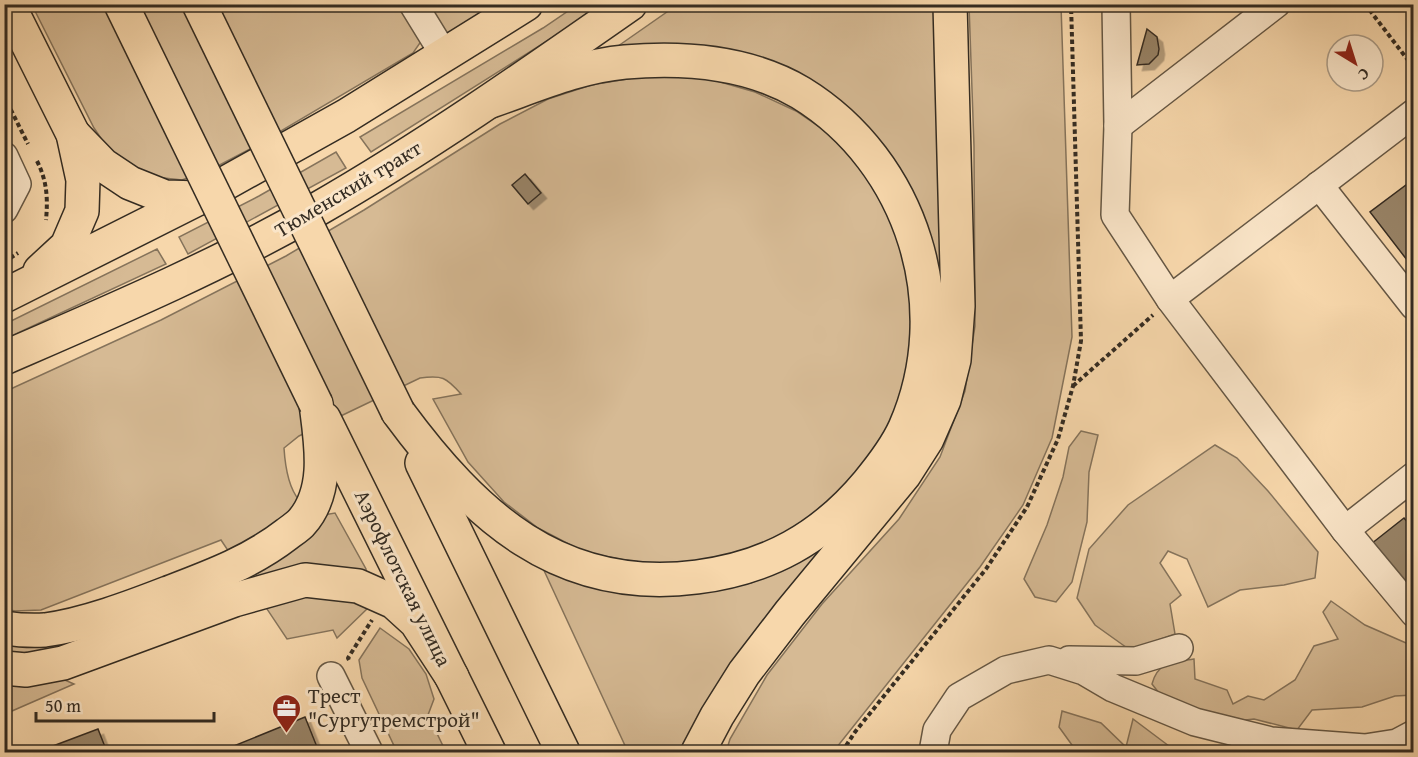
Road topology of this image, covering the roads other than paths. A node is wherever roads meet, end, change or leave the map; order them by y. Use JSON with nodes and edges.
{"nodes":[{"id":1,"x":8,"y":4,"type":"edge"},
{"id":2,"x":121,"y":4,"type":"edge"},
{"id":3,"x":199,"y":4,"type":"edge"},
{"id":4,"x":413,"y":4,"type":"edge"},
{"id":5,"x":518,"y":4,"type":"edge"},
{"id":6,"x":526,"y":4,"type":"edge"},
{"id":7,"x":630,"y":4,"type":"edge"},
{"id":8,"x":950,"y":4,"type":"edge"},
{"id":9,"x":1116,"y":4,"type":"edge"},
{"id":10,"x":1276,"y":4,"type":"edge"},
{"id":11,"x":475,"y":37,"type":"junction"},
{"id":12,"x":446,"y":56,"type":"junction"},
{"id":13,"x":491,"y":101,"type":"junction"},
{"id":14,"x":1413,"y":113,"type":"edge"},
{"id":15,"x":1118,"y":126,"type":"junction"},
{"id":16,"x":73,"y":134,"type":"junction"},
{"id":17,"x":4,"y":156,"type":"edge"},
{"id":18,"x":1319,"y":185,"type":"junction"},
{"id":19,"x":199,"y":198,"type":"junction"},
{"id":20,"x":4,"y":209,"type":"edge"},
{"id":21,"x":12,"y":293,"type":"edge"},
{"id":22,"x":1170,"y":299,"type":"junction"},
{"id":23,"x":1413,"y":306,"type":"edge"},
{"id":24,"x":46,"y":340,"type":"junction"},
{"id":25,"x":4,"y":358,"type":"edge"},
{"id":26,"x":4,"y":366,"type":"edge"},
{"id":27,"x":398,"y":412,"type":"junction"},
{"id":28,"x":329,"y":447,"type":"junction"},
{"id":29,"x":1413,"y":476,"type":"edge"},
{"id":30,"x":1345,"y":530,"type":"junction"},
{"id":31,"x":1413,"y":613,"type":"edge"},
{"id":32,"x":4,"y":628,"type":"edge"},
{"id":33,"x":1179,"y":648,"type":"dead end"},
{"id":34,"x":1049,"y":660,"type":"junction"},
{"id":35,"x":340,"y":667,"type":"road end"},
{"id":36,"x":4,"y":668,"type":"edge"},
{"id":37,"x":452,"y":677,"type":"junction"},
{"id":38,"x":1413,"y":734,"type":"edge"},
{"id":39,"x":369,"y":753,"type":"edge"},
{"id":40,"x":489,"y":753,"type":"edge"},
{"id":41,"x":563,"y":753,"type":"edge"},
{"id":42,"x":698,"y":753,"type":"edge"},
{"id":43,"x":933,"y":753,"type":"edge"}],
"edges":[{"from":1,"to":16,"type":"main road"},
{"from":2,"to":28,"type":"main road","name":"Аэрофлотская улица","bridge":true},
{"from":3,"to":27,"type":"main road","bridge":true},
{"from":4,"to":12,"type":"lane"},
{"from":5,"to":11,"type":"main road"},
{"from":6,"to":11,"type":"main road"},
{"from":7,"to":13,"type":"main road","name":"Тюменский тракт"},
{"from":8,"to":42,"type":"main road"},
{"from":9,"to":15,"type":"lane"},
{"from":10,"to":15,"type":"lane"},
{"from":11,"to":12,"type":"main road"},
{"from":12,"to":19,"type":"main road"},
{"from":13,"to":24,"type":"main road","name":"Тюменский тракт"},
{"from":13,"to":27,"type":"main road"},
{"from":14,"to":18,"type":"lane"},
{"from":15,"to":22,"type":"lane"},
{"from":16,"to":19,"type":"main road"},
{"from":16,"to":21,"type":"main road"},
{"from":17,"to":20,"type":"lane"},
{"from":18,"to":22,"type":"lane"},
{"from":18,"to":23,"type":"lane"},
{"from":19,"to":21,"type":"main road"},
{"from":22,"to":30,"type":"lane"},
{"from":24,"to":25,"type":"main road"},
{"from":24,"to":26,"type":"main road"},
{"from":27,"to":41,"type":"main road"},
{"from":28,"to":32,"type":"main road"},
{"from":28,"to":37,"type":"main road","name":"Аэрофлотская улица"},
{"from":29,"to":30,"type":"lane"},
{"from":30,"to":31,"type":"lane"},
{"from":33,"to":34,"type":"lane"},
{"from":34,"to":38,"type":"lane"},
{"from":34,"to":43,"type":"lane"},
{"from":35,"to":39,"type":"lane"},
{"from":36,"to":37,"type":"main road"},
{"from":37,"to":40,"type":"main road","name":"Аэрофлотская улица"}]}
